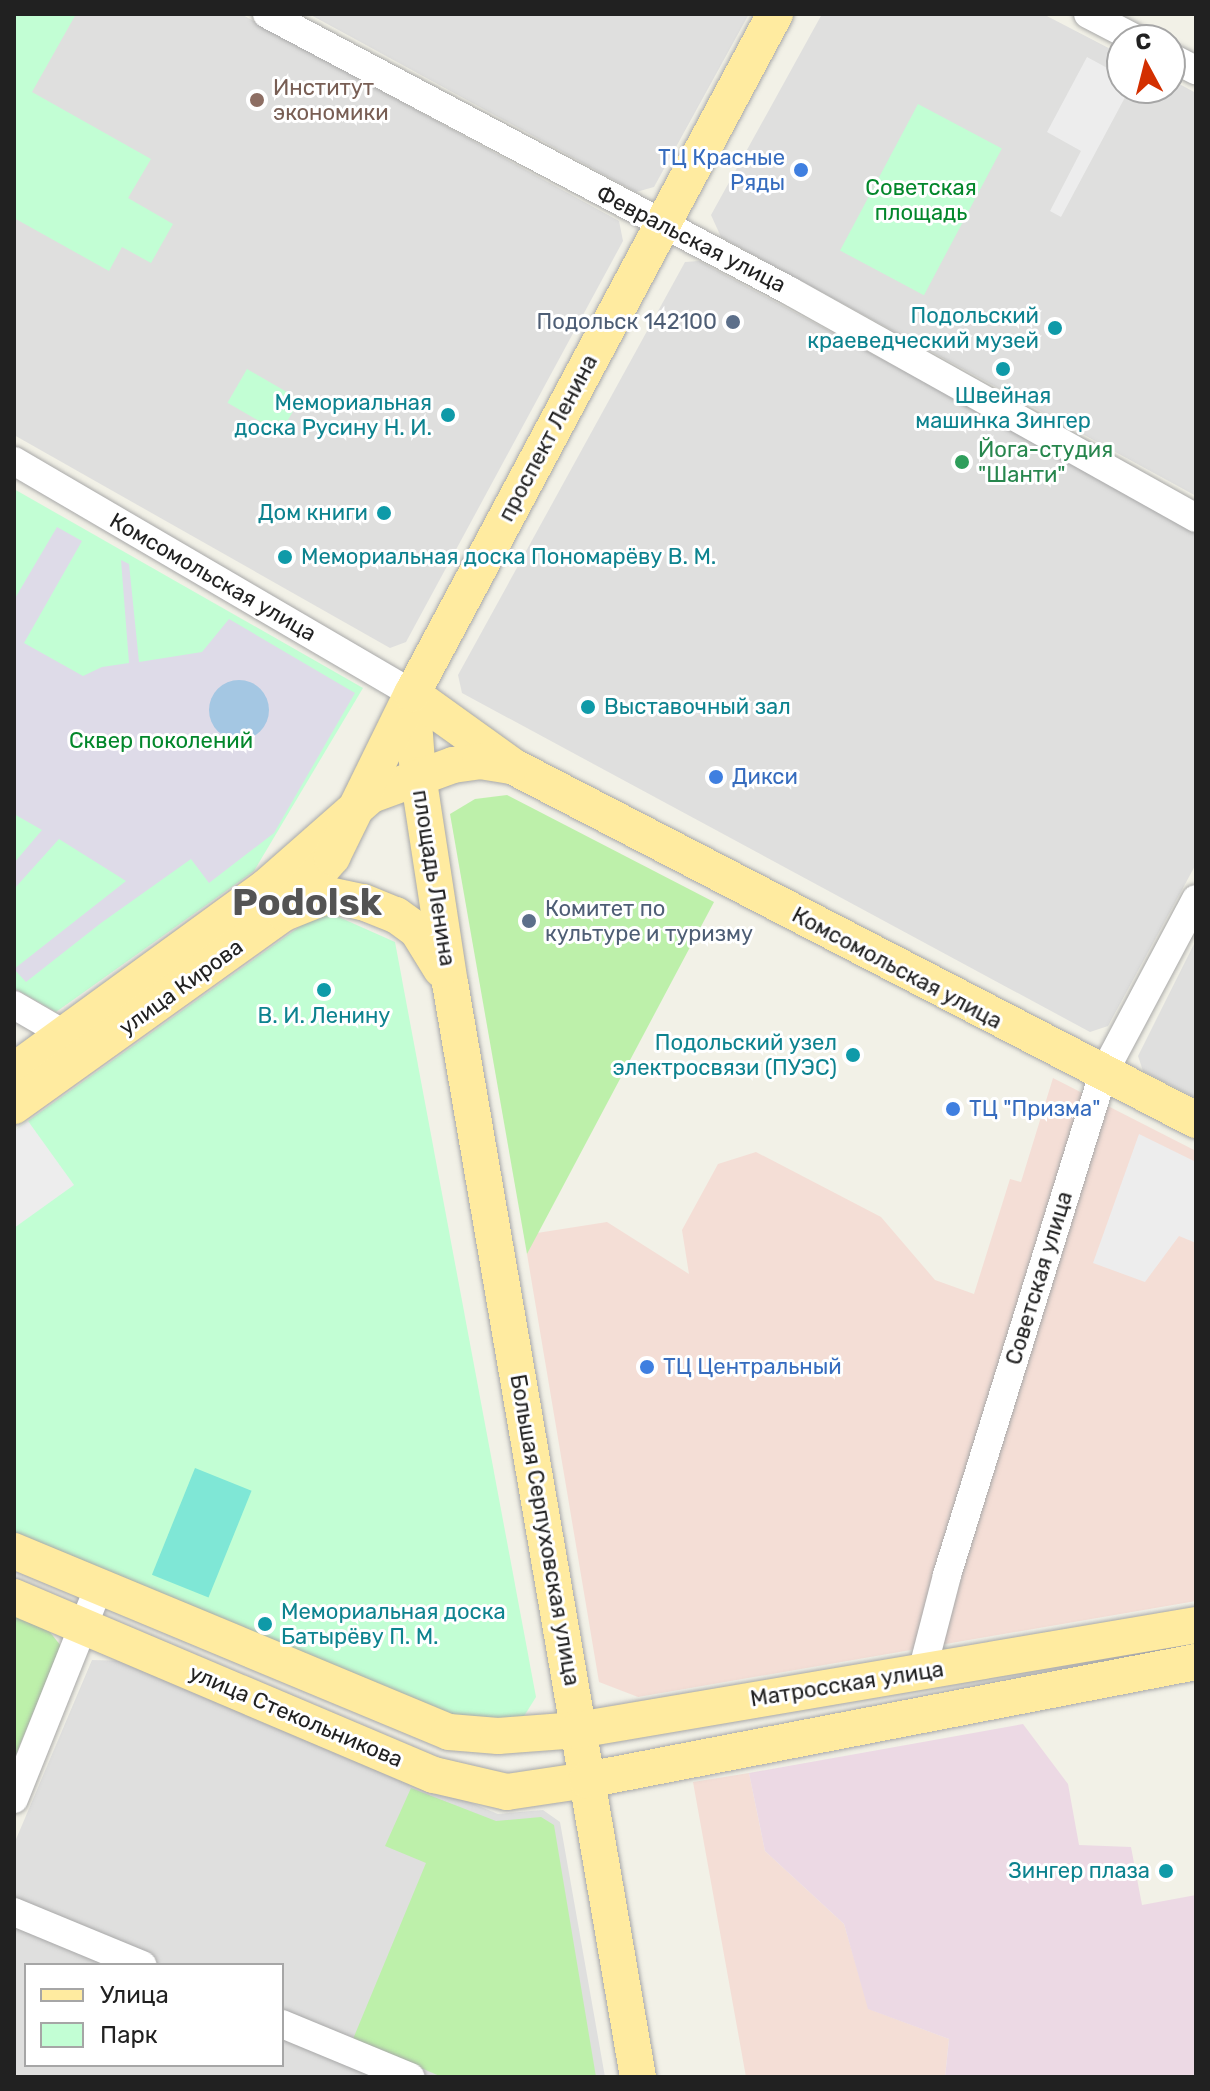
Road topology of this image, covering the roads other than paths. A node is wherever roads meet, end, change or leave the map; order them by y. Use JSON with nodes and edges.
{"nodes":[{"id":1,"x":267,"y":14,"type":"edge"},
{"id":2,"x":775,"y":14,"type":"edge"},
{"id":3,"x":1088,"y":14,"type":"edge"},
{"id":4,"x":1107,"y":24,"type":"edge"},
{"id":5,"x":662,"y":225,"type":"junction"},
{"id":6,"x":14,"y":461,"type":"edge"},
{"id":7,"x":1196,"y":518,"type":"edge"},
{"id":8,"x":412,"y":694,"type":"junction"},
{"id":9,"x":514,"y":767,"type":"junction"},
{"id":10,"x":418,"y":775,"type":"junction"},
{"id":11,"x":353,"y":807,"type":"junction"},
{"id":12,"x":1196,"y":899,"type":"edge"},
{"id":13,"x":284,"y":913,"type":"junction"},
{"id":14,"x":450,"y":983,"type":"junction"},
{"id":15,"x":14,"y":1005,"type":"edge"},
{"id":16,"x":66,"y":1035,"type":"junction"},
{"id":17,"x":14,"y":1071,"type":"edge"},
{"id":18,"x":1103,"y":1074,"type":"junction"},
{"id":19,"x":14,"y":1106,"type":"edge"},
{"id":20,"x":1196,"y":1120,"type":"edge"},
{"id":21,"x":14,"y":1551,"type":"edge"},
{"id":22,"x":99,"y":1586,"type":"junction"},
{"id":23,"x":14,"y":1597,"type":"edge"},
{"id":24,"x":1196,"y":1625,"type":"edge"},
{"id":25,"x":83,"y":1626,"type":"junction"},
{"id":26,"x":1196,"y":1662,"type":"edge"},
{"id":27,"x":922,"y":1672,"type":"junction"},
{"id":28,"x":578,"y":1730,"type":"junction"},
{"id":29,"x":498,"y":1736,"type":"joint"},
{"id":30,"x":587,"y":1780,"type":"junction"},
{"id":31,"x":14,"y":1799,"type":"edge"},
{"id":32,"x":14,"y":1912,"type":"edge"},
{"id":33,"x":137,"y":1963,"type":"edge"},
{"id":34,"x":284,"y":2025,"type":"edge"},
{"id":35,"x":410,"y":2077,"type":"edge"},
{"id":36,"x":638,"y":2077,"type":"edge"}],
"edges":[{"from":1,"to":5,"type":"street","name":"Февральская улица"},
{"from":2,"to":5,"type":"main road","name":"проспект Ленина"},
{"from":3,"to":4,"type":"street"},
{"from":5,"to":7,"type":"street","name":"Февральская улица"},
{"from":5,"to":8,"type":"main road","name":"проспект Ленина"},
{"from":6,"to":8,"type":"street","name":"Комсомольская улица"},
{"from":8,"to":9,"type":"main road"},
{"from":8,"to":10,"type":"main road","name":"площадь Ленина"},
{"from":8,"to":11,"type":"main road"},
{"from":9,"to":10,"type":"main road"},
{"from":9,"to":18,"type":"main road","name":"Комсомольская улица"},
{"from":10,"to":11,"type":"main road"},
{"from":10,"to":14,"type":"main road","name":"площадь Ленина"},
{"from":11,"to":13,"type":"main road","name":"улица Кирова"},
{"from":11,"to":16,"type":"main road","name":"улица Кирова"},
{"from":12,"to":18,"type":"street","name":"Советская улица"},
{"from":13,"to":14,"type":"main road","name":"площадь Ленина"},
{"from":13,"to":19,"type":"main road","name":"улица Кирова"},
{"from":14,"to":28,"type":"main road","name":"Большая Серпуховская улица"},
{"from":15,"to":16,"type":"street"},
{"from":16,"to":17,"type":"main road","name":"улица Кирова"},
{"from":18,"to":20,"type":"main road","name":"Комсомольская улица"},
{"from":18,"to":27,"type":"street","name":"Советская улица"},
{"from":21,"to":22,"type":"main road","name":"улица Стекольникова"},
{"from":22,"to":25,"type":"street"},
{"from":22,"to":29,"type":"main road","name":"улица Стекольникова"},
{"from":23,"to":25,"type":"main road","name":"улица Стекольникова"},
{"from":24,"to":27,"type":"main road","name":"Матросская улица"},
{"from":25,"to":30,"type":"main road","name":"улица Стекольникова"},
{"from":25,"to":31,"type":"street"},
{"from":26,"to":30,"type":"main road","name":"Матросская улица"},
{"from":27,"to":28,"type":"main road","name":"Матросская улица"},
{"from":28,"to":29,"type":"main road","name":"Матросская улица"},
{"from":28,"to":30,"type":"main road","name":"Большая Серпуховская улица"},
{"from":30,"to":36,"type":"main road","name":"Большая Серпуховская улица"},
{"from":32,"to":33,"type":"street"},
{"from":34,"to":35,"type":"street"}]}
